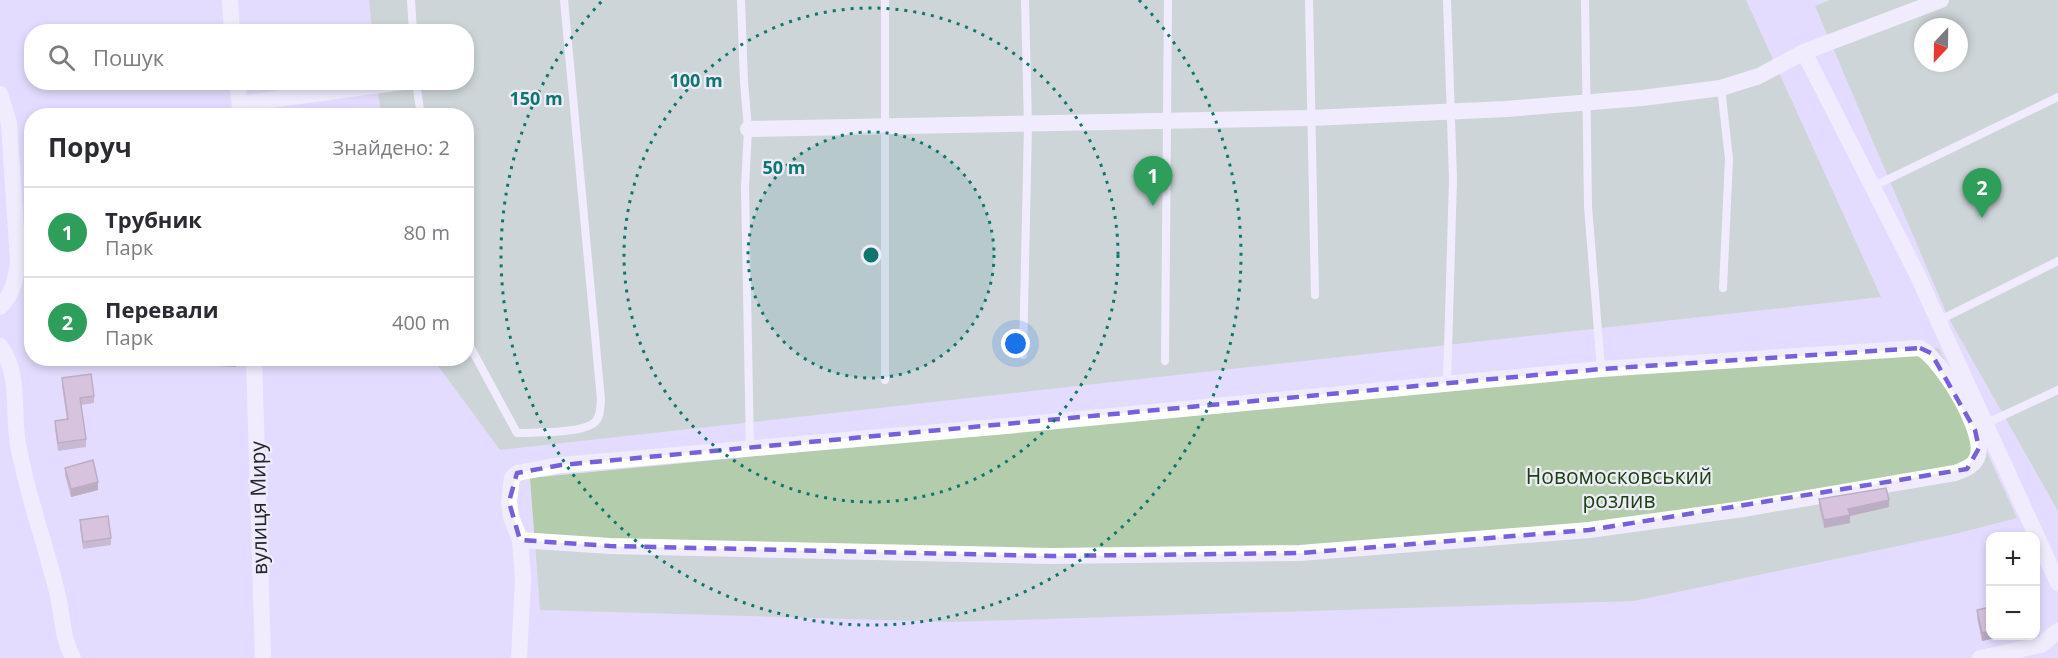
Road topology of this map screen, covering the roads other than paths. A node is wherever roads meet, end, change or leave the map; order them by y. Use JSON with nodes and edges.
{"nodes":[{"id":1,"x":230,"y":0,"type":"edge"},
{"id":2,"x":411,"y":0,"type":"edge"},
{"id":3,"x":564,"y":0,"type":"edge"},
{"id":4,"x":741,"y":0,"type":"edge"},
{"id":5,"x":885,"y":0,"type":"edge"},
{"id":6,"x":1025,"y":0,"type":"edge"},
{"id":7,"x":1168,"y":0,"type":"edge"},
{"id":8,"x":1309,"y":0,"type":"edge"},
{"id":9,"x":1447,"y":0,"type":"edge"},
{"id":10,"x":1585,"y":0,"type":"edge"},
{"id":11,"x":1941,"y":0,"type":"edge"},
{"id":12,"x":232,"y":24,"type":"edge"},
{"id":13,"x":412,"y":24,"type":"edge"},
{"id":14,"x":1804,"y":52,"type":"junction"},
{"id":15,"x":1721,"y":88,"type":"junction"},
{"id":16,"x":238,"y":90,"type":"edge"},
{"id":17,"x":356,"y":90,"type":"edge"},
{"id":18,"x":417,"y":90,"type":"edge"},
{"id":19,"x":0,"y":94,"type":"edge"},
{"id":20,"x":2058,"y":97,"type":"edge"},
{"id":21,"x":1586,"y":102,"type":"junction"},
{"id":22,"x":240,"y":108,"type":"edge"},
{"id":23,"x":252,"y":108,"type":"edge"},
{"id":24,"x":420,"y":108,"type":"edge"},
{"id":25,"x":1449,"y":111,"type":"junction"},
{"id":26,"x":1311,"y":118,"type":"junction"},
{"id":27,"x":1168,"y":122,"type":"junction"},
{"id":28,"x":1028,"y":126,"type":"junction"},
{"id":29,"x":883,"y":128,"type":"junction"},
{"id":30,"x":748,"y":129,"type":"junction"},
{"id":31,"x":1871,"y":187,"type":"junction"},
{"id":32,"x":2058,"y":261,"type":"edge"},
{"id":33,"x":1723,"y":288,"type":"dead end"},
{"id":34,"x":1315,"y":295,"type":"dead end"},
{"id":35,"x":0,"y":307,"type":"edge"},
{"id":36,"x":1937,"y":321,"type":"junction"},
{"id":37,"x":0,"y":346,"type":"edge"},
{"id":38,"x":474,"y":354,"type":"edge"},
{"id":39,"x":1023,"y":355,"type":"dead end"},
{"id":40,"x":1165,"y":361,"type":"dead end"},
{"id":41,"x":254,"y":366,"type":"edge"},
{"id":42,"x":1601,"y":369,"type":"junction"},
{"id":43,"x":885,"y":380,"type":"dead end"},
{"id":44,"x":1447,"y":384,"type":"junction"},
{"id":45,"x":2058,"y":390,"type":"edge"},
{"id":46,"x":1987,"y":423,"type":"junction"},
{"id":47,"x":750,"y":449,"type":"junction"},
{"id":48,"x":520,"y":540,"type":"junction"},
{"id":49,"x":2058,"y":583,"type":"edge"},
{"id":50,"x":2058,"y":631,"type":"edge"},
{"id":51,"x":73,"y":658,"type":"edge"},
{"id":52,"x":263,"y":658,"type":"edge"},
{"id":53,"x":519,"y":658,"type":"edge"},
{"id":54,"x":1980,"y":658,"type":"edge"}],
"edges":[{"from":1,"to":12,"type":"street"},
{"from":2,"to":13,"type":"lane"},
{"from":3,"to":38,"type":"lane"},
{"from":4,"to":30,"type":"lane"},
{"from":5,"to":29,"type":"lane"},
{"from":6,"to":28,"type":"lane"},
{"from":7,"to":27,"type":"lane"},
{"from":8,"to":26,"type":"lane"},
{"from":9,"to":25,"type":"lane"},
{"from":10,"to":21,"type":"lane"},
{"from":11,"to":14,"type":"street"},
{"from":14,"to":15,"type":"street"},
{"from":14,"to":31,"type":"street"},
{"from":15,"to":21,"type":"street"},
{"from":15,"to":33,"type":"lane"},
{"from":16,"to":22,"type":"street"},
{"from":17,"to":23,"type":"street"},
{"from":18,"to":24,"type":"lane"},
{"from":19,"to":35,"type":"street"},
{"from":20,"to":31,"type":"lane"},
{"from":21,"to":25,"type":"street"},
{"from":21,"to":42,"type":"lane"},
{"from":25,"to":26,"type":"street"},
{"from":25,"to":44,"type":"lane"},
{"from":26,"to":27,"type":"street"},
{"from":26,"to":34,"type":"lane"},
{"from":27,"to":28,"type":"street"},
{"from":27,"to":40,"type":"lane"},
{"from":28,"to":29,"type":"street"},
{"from":28,"to":39,"type":"lane"},
{"from":29,"to":30,"type":"street"},
{"from":29,"to":43,"type":"lane"},
{"from":30,"to":47,"type":"lane"},
{"from":31,"to":36,"type":"street"},
{"from":32,"to":36,"type":"lane"},
{"from":36,"to":46,"type":"street"},
{"from":37,"to":51,"type":"street"},
{"from":41,"to":52,"type":"street","name":"вулиця Миру"},
{"from":42,"to":44,"type":"street"},
{"from":42,"to":48,"type":"street"},
{"from":44,"to":47,"type":"street"},
{"from":45,"to":46,"type":"lane"},
{"from":46,"to":49,"type":"street"},
{"from":47,"to":48,"type":"street"},
{"from":48,"to":53,"type":"street"},
{"from":50,"to":54,"type":"street"}]}
